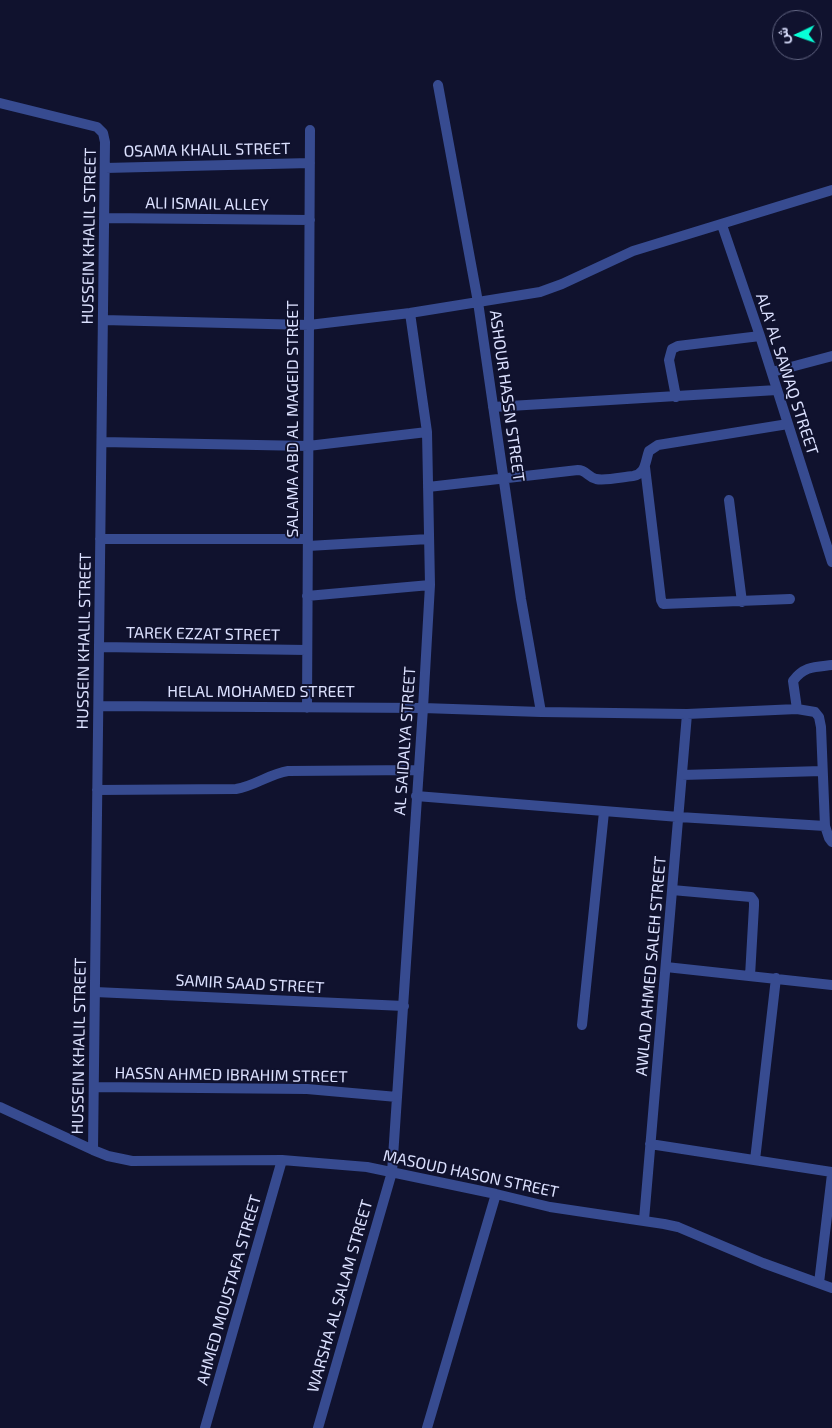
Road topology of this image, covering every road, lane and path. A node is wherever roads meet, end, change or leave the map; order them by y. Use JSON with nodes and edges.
{"nodes":[{"id":1,"x":438,"y":85,"type":"dead end"},
{"id":2,"x":0,"y":103,"type":"edge"},
{"id":3,"x":310,"y":130,"type":"dead end"},
{"id":4,"x":310,"y":163,"type":"junction"},
{"id":5,"x":105,"y":168,"type":"junction"},
{"id":6,"x":832,"y":190,"type":"edge"},
{"id":7,"x":104,"y":218,"type":"junction"},
{"id":8,"x":310,"y":220,"type":"junction"},
{"id":9,"x":722,"y":225,"type":"junction"},
{"id":10,"x":478,"y":302,"type":"junction"},
{"id":11,"x":410,"y":313,"type":"junction"},
{"id":12,"x":103,"y":320,"type":"junction"},
{"id":13,"x":309,"y":325,"type":"junction"},
{"id":14,"x":760,"y":336,"type":"junction"},
{"id":15,"x":832,"y":356,"type":"edge"},
{"id":16,"x":772,"y":372,"type":"junction"},
{"id":17,"x":777,"y":390,"type":"junction"},
{"id":18,"x":676,"y":397,"type":"junction"},
{"id":19,"x":493,"y":407,"type":"junction"},
{"id":20,"x":788,"y":424,"type":"junction"},
{"id":21,"x":427,"y":432,"type":"junction"},
{"id":22,"x":102,"y":442,"type":"junction"},
{"id":23,"x":308,"y":446,"type":"junction"},
{"id":24,"x":645,"y":467,"type":"junction"},
{"id":25,"x":504,"y":479,"type":"junction"},
{"id":26,"x":428,"y":487,"type":"junction"},
{"id":27,"x":729,"y":500,"type":"dead end"},
{"id":28,"x":100,"y":538,"type":"junction"},
{"id":29,"x":429,"y":539,"type":"junction"},
{"id":30,"x":308,"y":543,"type":"junction"},
{"id":31,"x":832,"y":562,"type":"edge"},
{"id":32,"x":430,"y":584,"type":"junction"},
{"id":33,"x":307,"y":596,"type":"junction"},
{"id":34,"x":790,"y":598,"type":"dead end"},
{"id":35,"x":742,"y":602,"type":"junction"},
{"id":36,"x":99,"y":647,"type":"junction"},
{"id":37,"x":307,"y":650,"type":"junction"},
{"id":38,"x":832,"y":665,"type":"edge"},
{"id":39,"x":99,"y":706,"type":"junction"},
{"id":40,"x":307,"y":708,"type":"junction"},
{"id":41,"x":423,"y":708,"type":"junction"},
{"id":42,"x":797,"y":709,"type":"junction"},
{"id":43,"x":541,"y":712,"type":"junction"},
{"id":44,"x":687,"y":714,"type":"junction"},
{"id":45,"x":418,"y":770,"type":"junction"},
{"id":46,"x":822,"y":772,"type":"junction"},
{"id":47,"x":682,"y":775,"type":"junction"},
{"id":48,"x":97,"y":790,"type":"junction"},
{"id":49,"x":416,"y":796,"type":"junction"},
{"id":50,"x":604,"y":812,"type":"junction"},
{"id":51,"x":678,"y":818,"type":"junction"},
{"id":52,"x":826,"y":826,"type":"junction"},
{"id":53,"x":832,"y":842,"type":"edge"},
{"id":54,"x":672,"y":890,"type":"junction"},
{"id":55,"x":666,"y":967,"type":"junction"},
{"id":56,"x":750,"y":976,"type":"junction"},
{"id":57,"x":776,"y":978,"type":"junction"},
{"id":58,"x":832,"y":985,"type":"edge"},
{"id":59,"x":95,"y":992,"type":"junction"},
{"id":60,"x":404,"y":1006,"type":"junction"},
{"id":61,"x":582,"y":1025,"type":"dead end"},
{"id":62,"x":94,"y":1087,"type":"junction"},
{"id":63,"x":397,"y":1097,"type":"junction"},
{"id":64,"x":0,"y":1107,"type":"edge"},
{"id":65,"x":650,"y":1144,"type":"junction"},
{"id":66,"x":93,"y":1150,"type":"junction"},
{"id":67,"x":282,"y":1160,"type":"junction"},
{"id":68,"x":755,"y":1160,"type":"junction"},
{"id":69,"x":392,"y":1172,"type":"junction"},
{"id":70,"x":832,"y":1173,"type":"edge"},
{"id":71,"x":496,"y":1194,"type":"junction"},
{"id":72,"x":644,"y":1220,"type":"junction"},
{"id":73,"x":819,"y":1283,"type":"junction"},
{"id":74,"x":832,"y":1288,"type":"edge"},
{"id":75,"x":205,"y":1428,"type":"edge"},
{"id":76,"x":318,"y":1428,"type":"edge"},
{"id":77,"x":427,"y":1428,"type":"edge"}],
"edges":[{"from":1,"to":10,"type":"street","name":"ASHOUR HASSN STREET"},
{"from":2,"to":5,"type":"street","name":"HUSSEIN KHALIL STREET"},
{"from":3,"to":4,"type":"street","name":"SALAMA ABD AL MAGEID STREET"},
{"from":4,"to":5,"type":"street","name":"OSAMA KHALIL STREET"},
{"from":4,"to":8,"type":"street","name":"SALAMA ABD AL MAGEID STREET"},
{"from":5,"to":7,"type":"street","name":"HUSSEIN KHALIL STREET"},
{"from":6,"to":9,"type":"street"},
{"from":7,"to":8,"type":"street","name":"ALI ISMAIL ALLEY"},
{"from":7,"to":12,"type":"street","name":"HUSSEIN KHALIL STREET"},
{"from":8,"to":13,"type":"street","name":"SALAMA ABD AL MAGEID STREET"},
{"from":9,"to":10,"type":"street"},
{"from":9,"to":14,"type":"street","name":"ALA' AL SAWAQ STREET"},
{"from":10,"to":11,"type":"street"},
{"from":10,"to":19,"type":"street","name":"ASHOUR HASSN STREET"},
{"from":11,"to":13,"type":"street"},
{"from":11,"to":21,"type":"street","name":"AL SAIDALYA STREET"},
{"from":12,"to":13,"type":"street"},
{"from":12,"to":22,"type":"street","name":"HUSSEIN KHALIL STREET"},
{"from":13,"to":23,"type":"street","name":"SALAMA ABD AL MAGEID STREET"},
{"from":14,"to":16,"type":"street","name":"ALA' AL SAWAQ STREET"},
{"from":14,"to":18,"type":"street"},
{"from":15,"to":16,"type":"street"},
{"from":16,"to":17,"type":"street","name":"ALA' AL SAWAQ STREET"},
{"from":17,"to":18,"type":"street"},
{"from":17,"to":20,"type":"street","name":"ALA' AL SAWAQ STREET"},
{"from":18,"to":19,"type":"street"},
{"from":19,"to":25,"type":"street","name":"ASHOUR HASSN STREET"},
{"from":20,"to":24,"type":"street"},
{"from":20,"to":31,"type":"street","name":"ALA' AL SAWAQ STREET"},
{"from":21,"to":23,"type":"street"},
{"from":21,"to":26,"type":"street","name":"AL SAIDALYA STREET"},
{"from":22,"to":23,"type":"street"},
{"from":22,"to":28,"type":"street","name":"HUSSEIN KHALIL STREET"},
{"from":23,"to":30,"type":"street","name":"SALAMA ABD AL MAGEID STREET"},
{"from":24,"to":25,"type":"street"},
{"from":24,"to":35,"type":"street"},
{"from":25,"to":26,"type":"street"},
{"from":25,"to":43,"type":"street","name":"ASHOUR HASSN STREET"},
{"from":26,"to":29,"type":"street","name":"AL SAIDALYA STREET"},
{"from":27,"to":35,"type":"street"},
{"from":28,"to":30,"type":"street"},
{"from":28,"to":36,"type":"street","name":"HUSSEIN KHALIL STREET"},
{"from":29,"to":30,"type":"street"},
{"from":29,"to":32,"type":"street","name":"AL SAIDALYA STREET"},
{"from":30,"to":33,"type":"street","name":"SALAMA ABD AL MAGEID STREET"},
{"from":32,"to":33,"type":"street"},
{"from":32,"to":41,"type":"street","name":"AL SAIDALYA STREET"},
{"from":33,"to":37,"type":"street","name":"SALAMA ABD AL MAGEID STREET"},
{"from":34,"to":35,"type":"street"},
{"from":36,"to":37,"type":"street","name":"TAREK EZZAT STREET"},
{"from":36,"to":39,"type":"street","name":"HUSSEIN KHALIL STREET"},
{"from":37,"to":40,"type":"street","name":"SALAMA ABD AL MAGEID STREET"},
{"from":38,"to":42,"type":"street"},
{"from":39,"to":40,"type":"street","name":"HELAL MOHAMED STREET"},
{"from":39,"to":48,"type":"street","name":"HUSSEIN KHALIL STREET"},
{"from":40,"to":41,"type":"street","name":"HELAL MOHAMED STREET"},
{"from":41,"to":43,"type":"street","name":"HELAL MOHAMED STREET"},
{"from":41,"to":45,"type":"street","name":"AL SAIDALYA STREET"},
{"from":42,"to":44,"type":"street","name":"HELAL MOHAMED STREET"},
{"from":42,"to":46,"type":"street"},
{"from":43,"to":44,"type":"street","name":"HELAL MOHAMED STREET"},
{"from":44,"to":47,"type":"street","name":"AWLAD AHMED SALEH STREET"},
{"from":45,"to":48,"type":"street"},
{"from":45,"to":49,"type":"street","name":"AL SAIDALYA STREET"},
{"from":46,"to":47,"type":"street"},
{"from":46,"to":52,"type":"street"},
{"from":47,"to":51,"type":"street","name":"AWLAD AHMED SALEH STREET"},
{"from":48,"to":59,"type":"street","name":"HUSSEIN KHALIL STREET"},
{"from":49,"to":50,"type":"street"},
{"from":49,"to":60,"type":"street","name":"AL SAIDALYA STREET"},
{"from":50,"to":51,"type":"street"},
{"from":50,"to":61,"type":"street"},
{"from":51,"to":52,"type":"street"},
{"from":51,"to":54,"type":"street","name":"AWLAD AHMED SALEH STREET"},
{"from":52,"to":53,"type":"street"},
{"from":54,"to":55,"type":"street","name":"AWLAD AHMED SALEH STREET"},
{"from":54,"to":56,"type":"street"},
{"from":55,"to":56,"type":"street"},
{"from":55,"to":65,"type":"street","name":"AWLAD AHMED SALEH STREET"},
{"from":56,"to":57,"type":"street"},
{"from":57,"to":58,"type":"street"},
{"from":57,"to":68,"type":"street"},
{"from":59,"to":60,"type":"street","name":"SAMIR SAAD STREET"},
{"from":59,"to":62,"type":"street","name":"HUSSEIN KHALIL STREET"},
{"from":60,"to":63,"type":"street","name":"AL SAIDALYA STREET"},
{"from":62,"to":63,"type":"street","name":"HASSN AHMED IBRAHIM STREET"},
{"from":62,"to":66,"type":"street","name":"HUSSEIN KHALIL STREET"},
{"from":63,"to":69,"type":"street","name":"AL SAIDALYA STREET"},
{"from":64,"to":66,"type":"street","name":"MASOUD HASON STREET"},
{"from":65,"to":68,"type":"street"},
{"from":65,"to":72,"type":"street","name":"AWLAD AHMED SALEH STREET"},
{"from":66,"to":67,"type":"street","name":"MASOUD HASON STREET"},
{"from":67,"to":69,"type":"street","name":"MASOUD HASON STREET"},
{"from":67,"to":75,"type":"street","name":"AHMED MOUSTAFA STREET"},
{"from":68,"to":70,"type":"street"},
{"from":69,"to":71,"type":"street","name":"MASOUD HASON STREET"},
{"from":69,"to":76,"type":"street","name":"WARSHA AL SALAM STREET"},
{"from":70,"to":73,"type":"street"},
{"from":71,"to":72,"type":"street","name":"MASOUD HASON STREET"},
{"from":71,"to":77,"type":"street"},
{"from":72,"to":73,"type":"street","name":"MASOUD HASON STREET"},
{"from":73,"to":74,"type":"street","name":"MASOUD HASON STREET"}]}
